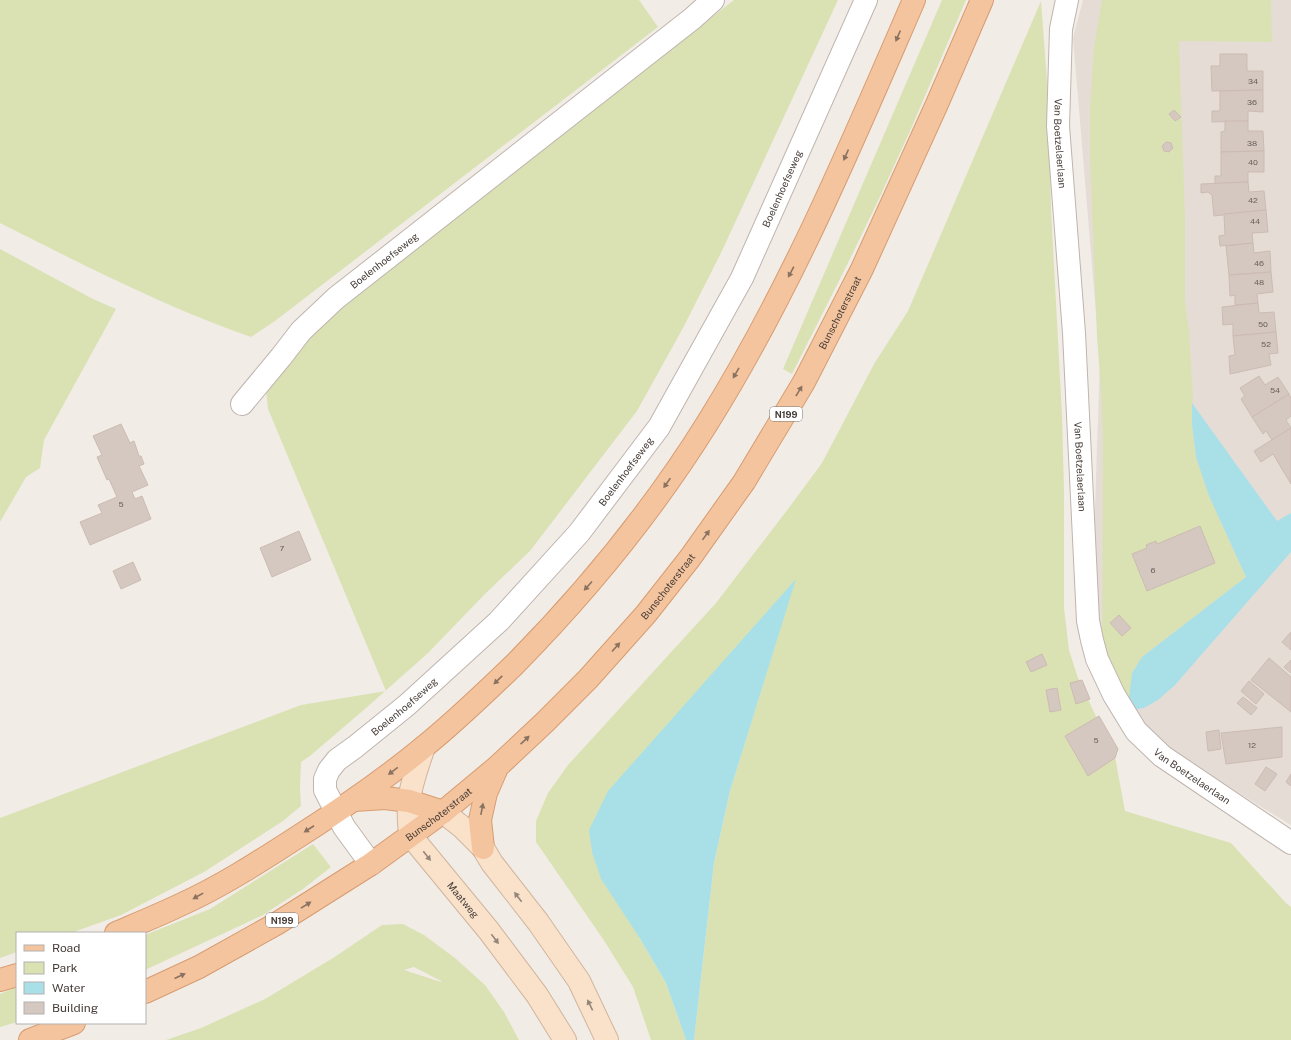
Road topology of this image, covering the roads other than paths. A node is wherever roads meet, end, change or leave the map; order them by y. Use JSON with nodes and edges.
{"nodes":[{"id":1,"x":713,"y":0,"type":"edge"},
{"id":2,"x":866,"y":0,"type":"edge"},
{"id":3,"x":914,"y":0,"type":"edge"},
{"id":4,"x":982,"y":0,"type":"edge"},
{"id":5,"x":1067,"y":0,"type":"edge"},
{"id":6,"x":242,"y":404,"type":"dead end"},
{"id":7,"x":424,"y":747,"type":"junction"},
{"id":8,"x":497,"y":767,"type":"junction"},
{"id":9,"x":409,"y":801,"type":"junction"},
{"id":10,"x":345,"y":806,"type":"junction"},
{"id":11,"x":443,"y":812,"type":"junction"},
{"id":12,"x":410,"y":835,"type":"junction"},
{"id":13,"x":1291,"y":844,"type":"edge"},
{"id":14,"x":483,"y":848,"type":"junction"},
{"id":15,"x":371,"y":864,"type":"junction"},
{"id":16,"x":118,"y":932,"type":"edge"},
{"id":17,"x":16,"y":975,"type":"edge"},
{"id":18,"x":0,"y":980,"type":"edge"},
{"id":19,"x":146,"y":992,"type":"edge"},
{"id":20,"x":71,"y":1024,"type":"edge"},
{"id":21,"x":30,"y":1040,"type":"edge"},
{"id":22,"x":565,"y":1040,"type":"edge"},
{"id":23,"x":607,"y":1040,"type":"edge"}],
"edges":[{"from":1,"to":6,"type":"street","name":"Boelenhoefseweg"},
{"from":2,"to":10,"type":"street","name":"Boelenhoefseweg"},
{"from":3,"to":7,"type":"main road","one_way":true},
{"from":8,"to":4,"type":"main road","name":"Bunschoterstraat","number":"N199","one_way":true},
{"from":5,"to":13,"type":"street","name":"Van Boetzelaerlaan"},
{"from":7,"to":9,"type":"main road"},
{"from":7,"to":10,"type":"main road","one_way":true},
{"from":8,"to":11,"type":"main road","name":"Bunschoterstraat","number":"N199"},
{"from":14,"to":8,"type":"main road","one_way":true},
{"from":9,"to":10,"type":"main road"},
{"from":9,"to":11,"type":"main road"},
{"from":9,"to":12,"type":"main road"},
{"from":10,"to":15,"type":"street","name":"Boelenhoefseweg"},
{"from":10,"to":16,"type":"main road","one_way":true},
{"from":11,"to":12,"type":"main road","name":"Bunschoterstraat","number":"N199"},
{"from":11,"to":14,"type":"main road"},
{"from":12,"to":15,"type":"main road","name":"Bunschoterstraat","number":"N199"},
{"from":12,"to":22,"type":"main road","name":"Maatweg","one_way":true},
{"from":23,"to":14,"type":"main road","one_way":true},
{"from":19,"to":15,"type":"main road","name":"Bunschoterstraat","number":"N199","one_way":true},
{"from":17,"to":18,"type":"main road"},
{"from":20,"to":21,"type":"main road"}]}
